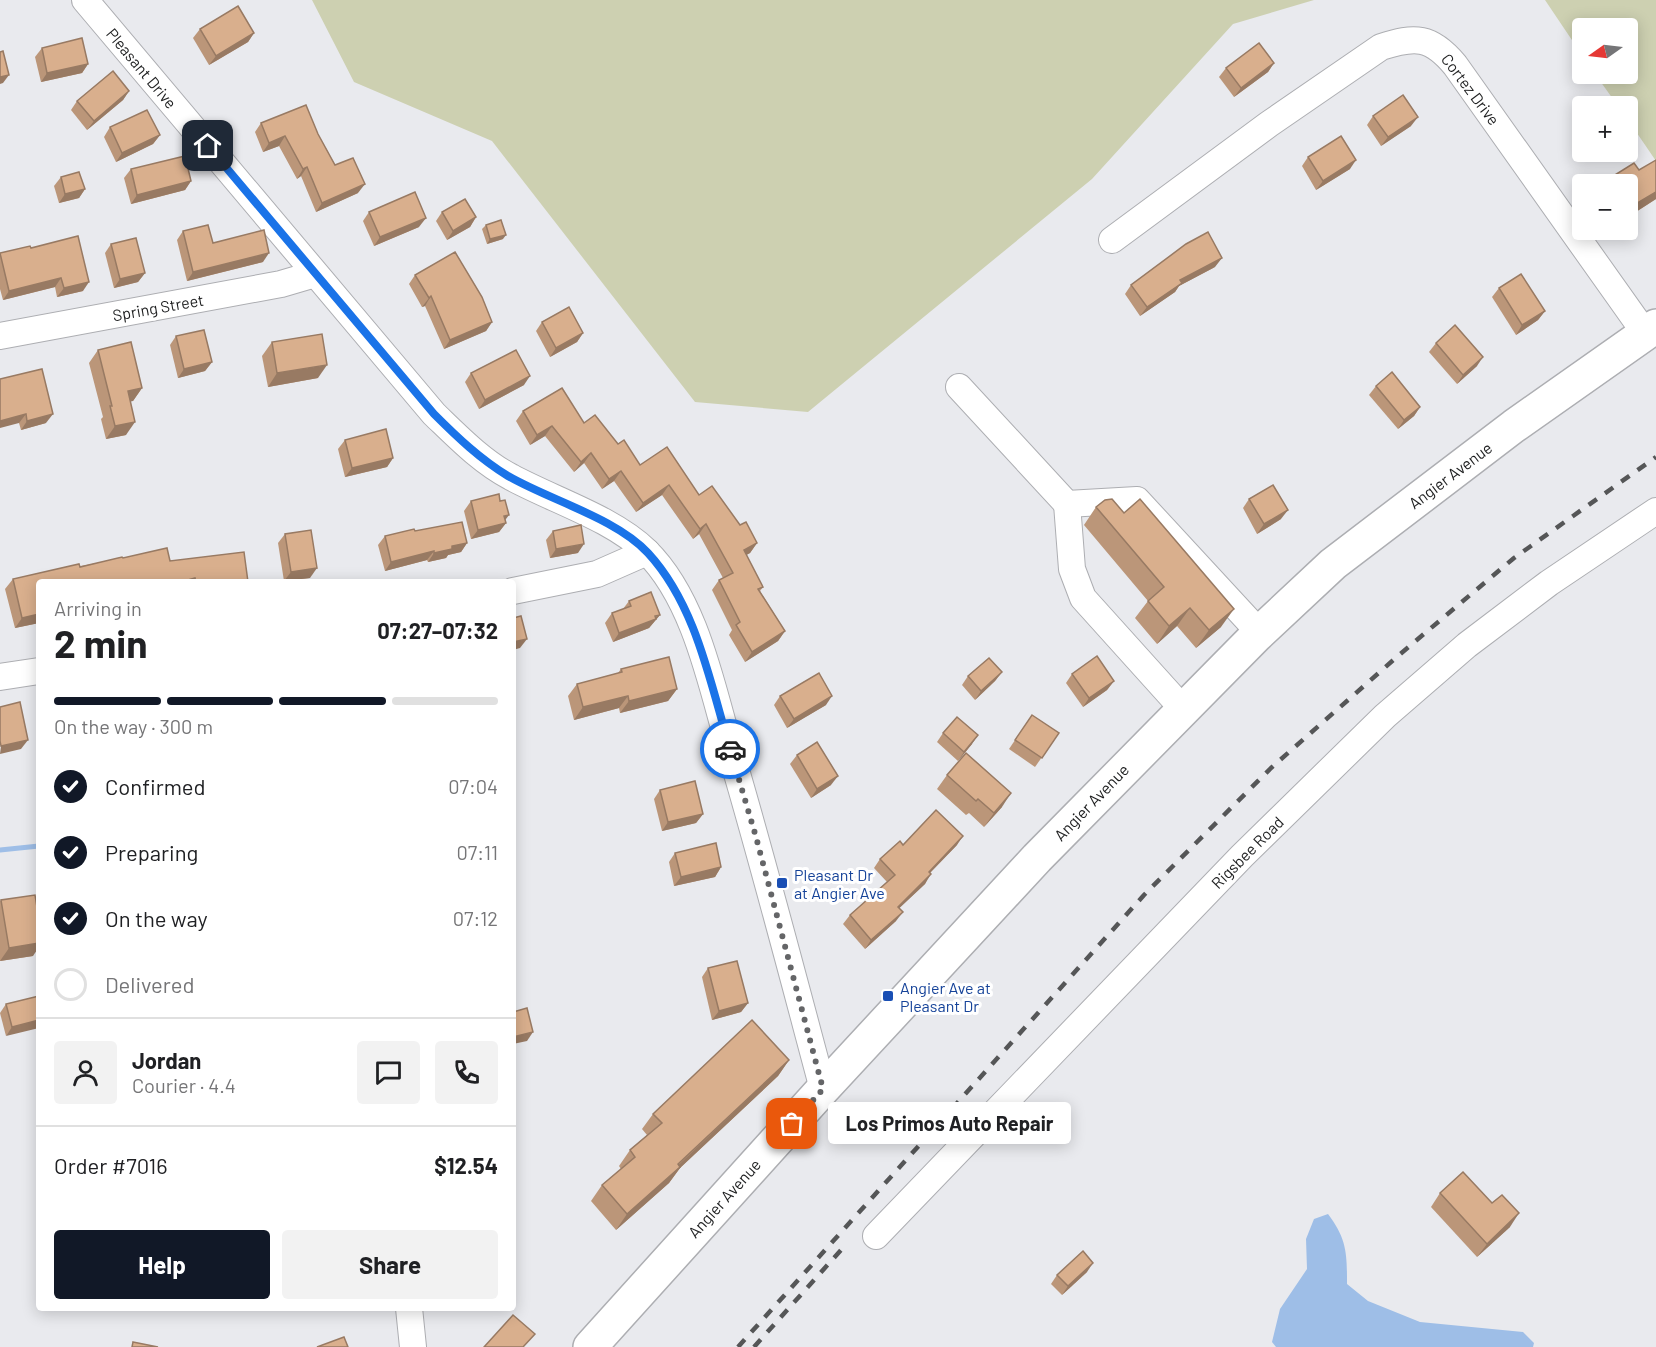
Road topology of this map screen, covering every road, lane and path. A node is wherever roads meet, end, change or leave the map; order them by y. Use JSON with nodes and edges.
{"nodes":[{"id":1,"x":85,"y":0,"type":"edge"},
{"id":2,"x":1112,"y":240,"type":"dead end"},
{"id":3,"x":315,"y":274,"type":"junction"},
{"id":4,"x":1651,"y":329,"type":"edge"},
{"id":5,"x":0,"y":336,"type":"edge"},
{"id":6,"x":959,"y":387,"type":"dead end"},
{"id":7,"x":1067,"y":504,"type":"junction"},
{"id":8,"x":1656,"y":511,"type":"edge"},
{"id":9,"x":647,"y":552,"type":"junction"},
{"id":10,"x":516,"y":590,"type":"edge"},
{"id":11,"x":1259,"y":632,"type":"junction"},
{"id":12,"x":36,"y":671,"type":"edge"},
{"id":13,"x":0,"y":677,"type":"edge"},
{"id":14,"x":1183,"y":709,"type":"junction"},
{"id":15,"x":823,"y":1089,"type":"junction"},
{"id":16,"x":876,"y":1236,"type":"dead end"},
{"id":17,"x":409,"y":1311,"type":"edge"},
{"id":18,"x":413,"y":1347,"type":"edge"},
{"id":19,"x":590,"y":1347,"type":"edge"}],
"edges":[{"from":1,"to":3,"type":"street","name":"Pleasant Drive"},
{"from":2,"to":4,"type":"street","name":"Cortez Drive"},
{"from":3,"to":5,"type":"street","name":"Spring Street"},
{"from":3,"to":9,"type":"street","name":"Pleasant Drive"},
{"from":4,"to":11,"type":"main road","name":"Angier Avenue"},
{"from":6,"to":7,"type":"street"},
{"from":7,"to":11,"type":"street"},
{"from":7,"to":14,"type":"street"},
{"from":8,"to":16,"type":"street","name":"Rigsbee Road"},
{"from":9,"to":10,"type":"street"},
{"from":9,"to":15,"type":"street","name":"Pleasant Drive"},
{"from":11,"to":14,"type":"main road","name":"Angier Avenue"},
{"from":12,"to":13,"type":"street"},
{"from":14,"to":15,"type":"main road","name":"Angier Avenue"},
{"from":15,"to":19,"type":"main road","name":"Angier Avenue"},
{"from":17,"to":18,"type":"street"}]}
